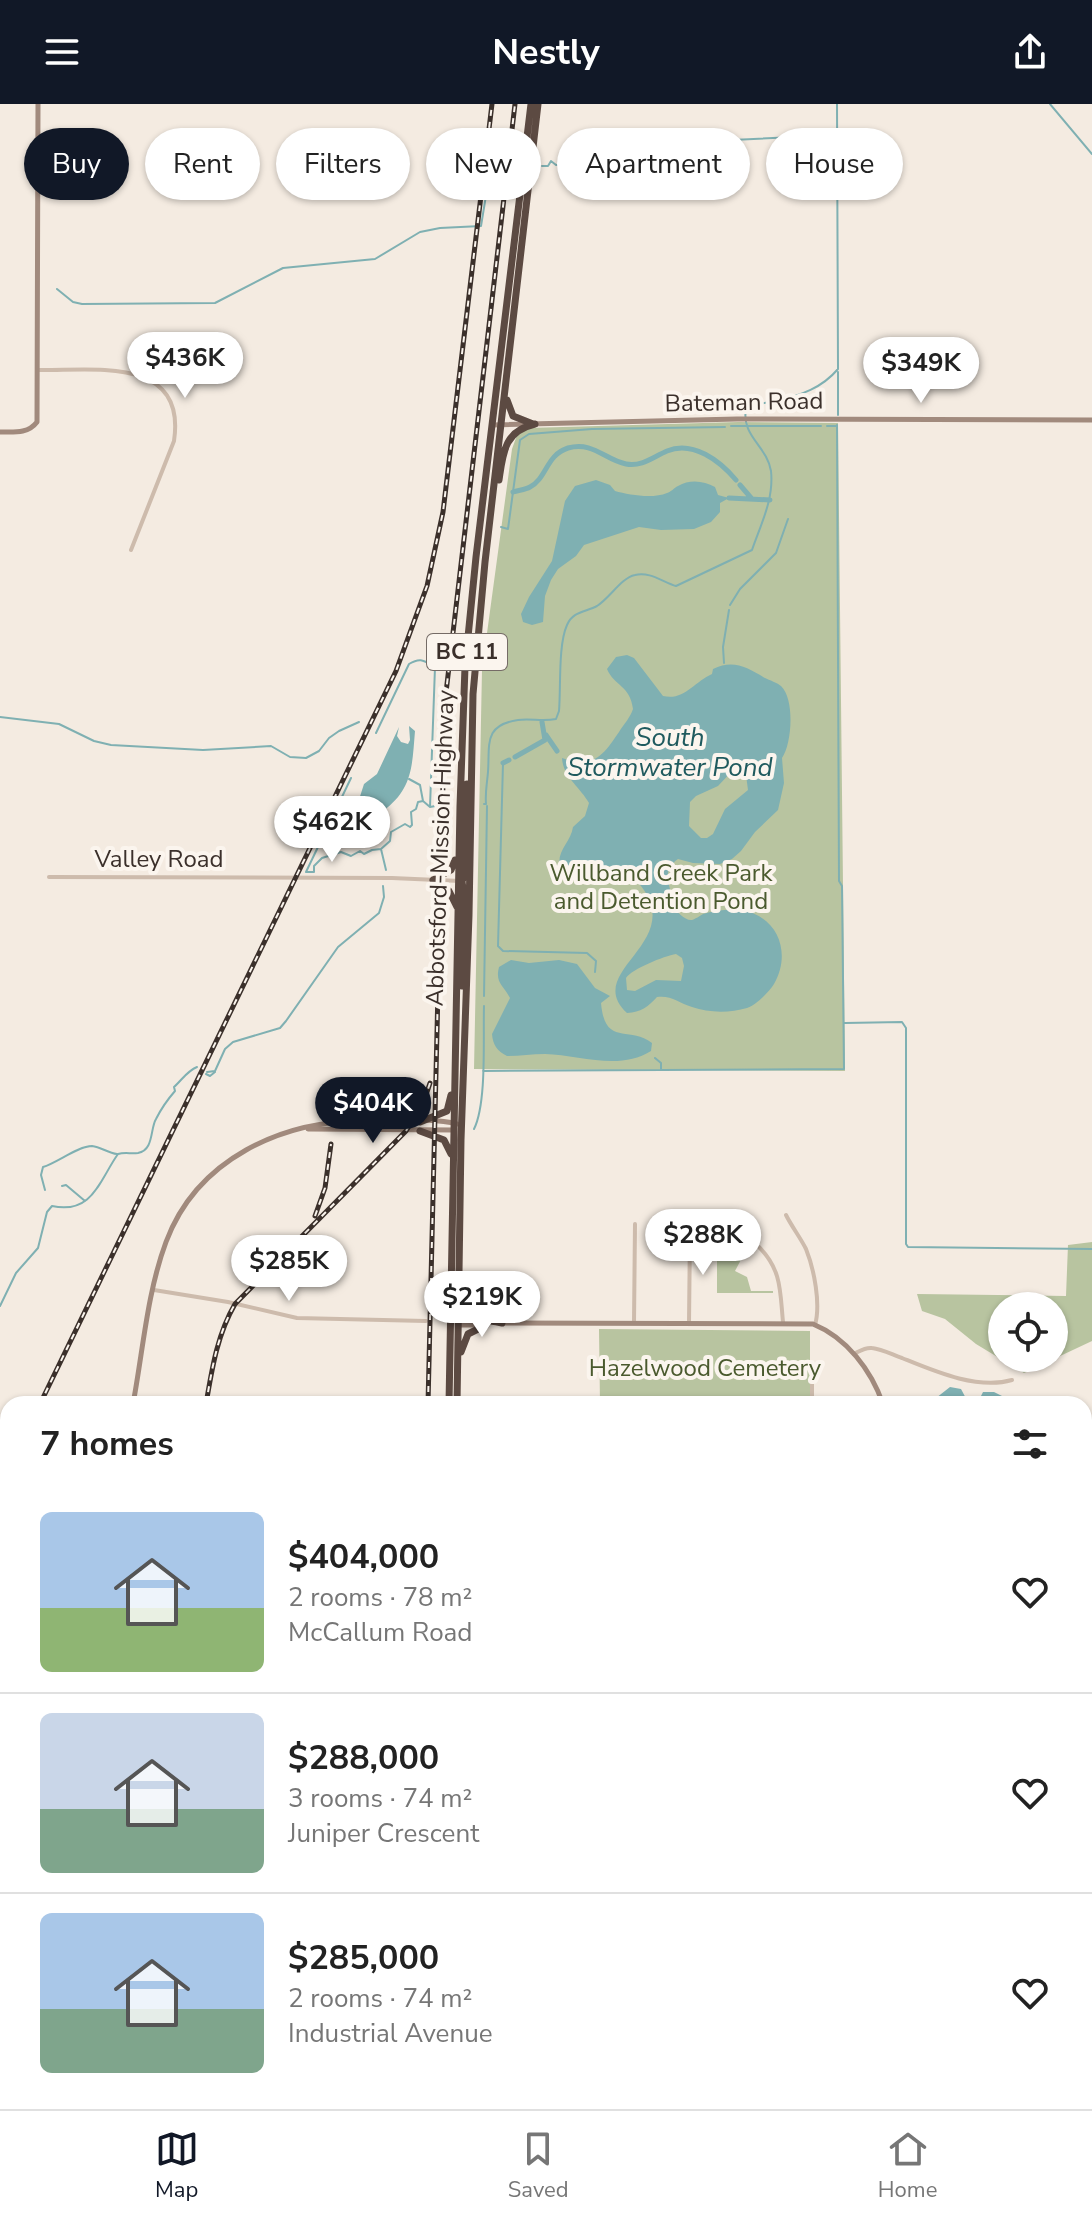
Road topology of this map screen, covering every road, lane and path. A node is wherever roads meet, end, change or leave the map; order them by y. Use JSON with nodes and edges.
{"nodes":[{"id":1,"x":38,"y":104,"type":"edge"},
{"id":2,"x":531,"y":104,"type":"edge"},
{"id":3,"x":538,"y":104,"type":"edge"},
{"id":4,"x":38,"y":370,"type":"junction"},
{"id":5,"x":506,"y":393,"type":"junction"},
{"id":6,"x":1092,"y":420,"type":"edge"},
{"id":7,"x":535,"y":424,"type":"junction"},
{"id":8,"x":497,"y":425,"type":"junction"},
{"id":9,"x":0,"y":432,"type":"edge"},
{"id":10,"x":131,"y":550,"type":"dead end"},
{"id":11,"x":485,"y":562,"type":"junction"},
{"id":12,"x":478,"y":626,"type":"junction"},
{"id":13,"x":460,"y":806,"type":"junction"},
{"id":14,"x":49,"y":877,"type":"dead end"},
{"id":15,"x":433,"y":880,"type":"junction"},
{"id":16,"x":460,"y":881,"type":"junction"},
{"id":17,"x":459,"y":919,"type":"junction"},
{"id":18,"x":456,"y":1010,"type":"junction"},
{"id":19,"x":465,"y":1012,"type":"junction"},
{"id":20,"x":420,"y":1122,"type":"junction"},
{"id":21,"x":457,"y":1126,"type":"junction"},
{"id":22,"x":303,"y":1129,"type":"junction"},
{"id":23,"x":420,"y":1131,"type":"junction"},
{"id":24,"x":454,"y":1165,"type":"junction"},
{"id":25,"x":786,"y":1215,"type":"dead end"},
{"id":26,"x":693,"y":1223,"type":"dead end"},
{"id":27,"x":635,"y":1224,"type":"dead end"},
{"id":28,"x":759,"y":1247,"type":"dead end"},
{"id":29,"x":154,"y":1290,"type":"junction"},
{"id":30,"x":459,"y":1292,"type":"junction"},
{"id":31,"x":451,"y":1314,"type":"junction"},
{"id":32,"x":426,"y":1321,"type":"dead end"},
{"id":33,"x":783,"y":1322,"type":"junction"},
{"id":34,"x":502,"y":1323,"type":"junction"},
{"id":35,"x":634,"y":1323,"type":"junction"},
{"id":36,"x":689,"y":1323,"type":"junction"},
{"id":37,"x":459,"y":1325,"type":"junction"},
{"id":38,"x":486,"y":1325,"type":"junction"},
{"id":39,"x":815,"y":1325,"type":"junction"},
{"id":40,"x":854,"y":1354,"type":"junction"},
{"id":41,"x":454,"y":1361,"type":"junction"},
{"id":42,"x":812,"y":1370,"type":"dead end"},
{"id":43,"x":1012,"y":1380,"type":"dead end"},
{"id":44,"x":134,"y":1396,"type":"edge"},
{"id":45,"x":446,"y":1396,"type":"edge"},
{"id":46,"x":456,"y":1396,"type":"edge"},
{"id":47,"x":812,"y":1396,"type":"edge"},
{"id":48,"x":879,"y":1396,"type":"edge"}],
"edges":[{"from":1,"to":4,"type":"street"},
{"from":2,"to":8,"type":"highway","name":"Abbotsford-Mission Highway","number":"BC 11"},
{"from":3,"to":5,"type":"highway","name":"Abbotsford-Mission Highway","number":"BC 11"},
{"from":4,"to":9,"type":"street"},
{"from":4,"to":10,"type":"street"},
{"from":5,"to":7,"type":"highway"},
{"from":5,"to":8,"type":"highway","name":"Abbotsford-Mission Highway","number":"BC 11"},
{"from":6,"to":7,"type":"street","name":"Bateman Road"},
{"from":7,"to":8,"type":"street","name":"Bateman Road"},
{"from":7,"to":11,"type":"highway"},
{"from":8,"to":11,"type":"highway","name":"Abbotsford-Mission Highway","number":"BC 11"},
{"from":8,"to":13,"type":"highway","name":"Abbotsford-Mission Highway","number":"BC 11"},
{"from":11,"to":12,"type":"highway","name":"Abbotsford-Mission Highway","number":"BC 11"},
{"from":12,"to":16,"type":"highway"},
{"from":12,"to":19,"type":"highway","name":"Abbotsford-Mission Highway","number":"BC 11"},
{"from":13,"to":15,"type":"highway"},
{"from":13,"to":16,"type":"highway","name":"Abbotsford-Mission Highway","number":"BC 11"},
{"from":14,"to":15,"type":"street","name":"Valley Road"},
{"from":15,"to":16,"type":"street","name":"Valley Road"},
{"from":15,"to":17,"type":"highway"},
{"from":16,"to":17,"type":"highway","name":"Abbotsford-Mission Highway","number":"BC 11"},
{"from":16,"to":19,"type":"highway"},
{"from":17,"to":18,"type":"highway","name":"Abbotsford-Mission Highway","number":"BC 11"},
{"from":18,"to":20,"type":"highway"},
{"from":18,"to":21,"type":"highway","name":"Abbotsford-Mission Highway","number":"BC 11"},
{"from":19,"to":21,"type":"highway","name":"Abbotsford-Mission Highway","number":"BC 11"},
{"from":20,"to":21,"type":"street"},
{"from":20,"to":22,"type":"street"},
{"from":21,"to":23,"type":"street"},
{"from":21,"to":24,"type":"highway","name":"Abbotsford-Mission Highway","number":"BC 11"},
{"from":21,"to":30,"type":"highway","name":"Abbotsford-Mission Highway","number":"BC 11"},
{"from":22,"to":23,"type":"street"},
{"from":22,"to":29,"type":"street"},
{"from":23,"to":24,"type":"highway"},
{"from":24,"to":31,"type":"highway","name":"Abbotsford-Mission Highway","number":"BC 11"},
{"from":25,"to":39,"type":"street"},
{"from":26,"to":36,"type":"street"},
{"from":27,"to":35,"type":"street"},
{"from":28,"to":33,"type":"street"},
{"from":29,"to":32,"type":"street"},
{"from":29,"to":44,"type":"street"},
{"from":30,"to":34,"type":"highway"},
{"from":30,"to":37,"type":"highway","name":"Abbotsford-Mission Highway","number":"BC 11"},
{"from":31,"to":37,"type":"highway"},
{"from":31,"to":41,"type":"highway","name":"Abbotsford-Mission Highway","number":"BC 11"},
{"from":33,"to":36,"type":"street"},
{"from":33,"to":39,"type":"street"},
{"from":34,"to":35,"type":"street"},
{"from":34,"to":38,"type":"street"},
{"from":35,"to":36,"type":"street"},
{"from":37,"to":38,"type":"street"},
{"from":37,"to":41,"type":"highway","name":"Abbotsford-Mission Highway","number":"BC 11"},
{"from":38,"to":41,"type":"highway"},
{"from":39,"to":40,"type":"street"},
{"from":40,"to":43,"type":"street"},
{"from":40,"to":48,"type":"street"},
{"from":41,"to":45,"type":"highway"},
{"from":41,"to":46,"type":"highway","name":"Abbotsford-Mission Highway","number":"BC 11"},
{"from":42,"to":47,"type":"street"}]}
